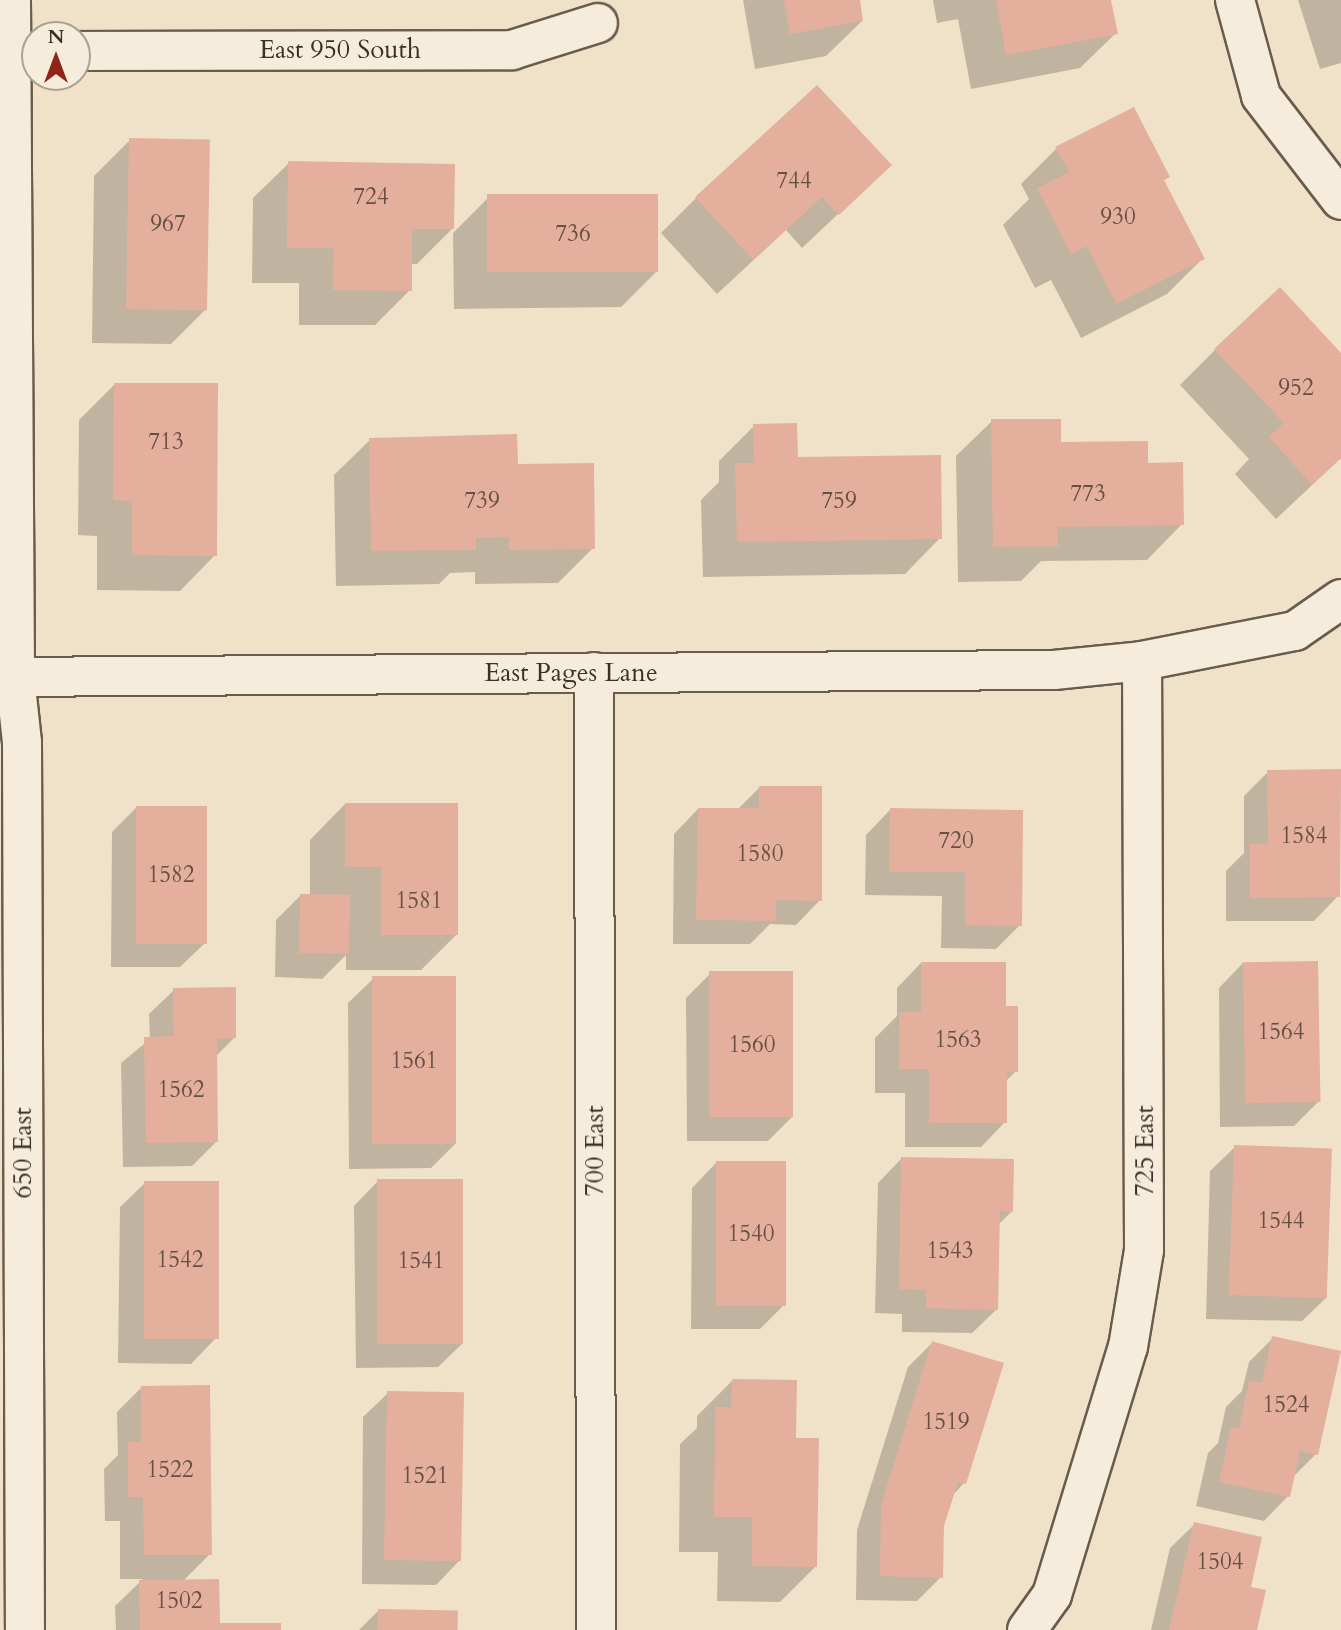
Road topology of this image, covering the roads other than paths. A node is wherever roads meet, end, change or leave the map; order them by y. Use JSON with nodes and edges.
{"nodes":[{"id":1,"x":11,"y":0,"type":"edge"},
{"id":2,"x":1235,"y":0,"type":"edge"},
{"id":3,"x":598,"y":23,"type":"dead end"},
{"id":4,"x":21,"y":42,"type":"edge"},
{"id":5,"x":91,"y":51,"type":"edge"},
{"id":6,"x":22,"y":91,"type":"edge"},
{"id":7,"x":1341,"y":200,"type":"edge"},
{"id":8,"x":1341,"y":599,"type":"edge"},
{"id":9,"x":1142,"y":661,"type":"junction"},
{"id":10,"x":594,"y":673,"type":"junction"},
{"id":11,"x":7,"y":677,"type":"edge"},
{"id":12,"x":1030,"y":1627,"type":"edge"},
{"id":13,"x":25,"y":1630,"type":"edge"},
{"id":14,"x":596,"y":1630,"type":"edge"}],
"edges":[{"from":1,"to":4,"type":"street","name":"650 East"},
{"from":2,"to":7,"type":"street"},
{"from":3,"to":5,"type":"street","name":"East 950 South"},
{"from":6,"to":11,"type":"street","name":"650 East"},
{"from":8,"to":9,"type":"street","name":"East Pages Lane"},
{"from":9,"to":10,"type":"street","name":"East Pages Lane"},
{"from":9,"to":12,"type":"street","name":"725 East"},
{"from":10,"to":11,"type":"street","name":"East Pages Lane"},
{"from":10,"to":14,"type":"street","name":"700 East"},
{"from":11,"to":13,"type":"street","name":"650 East"}]}
